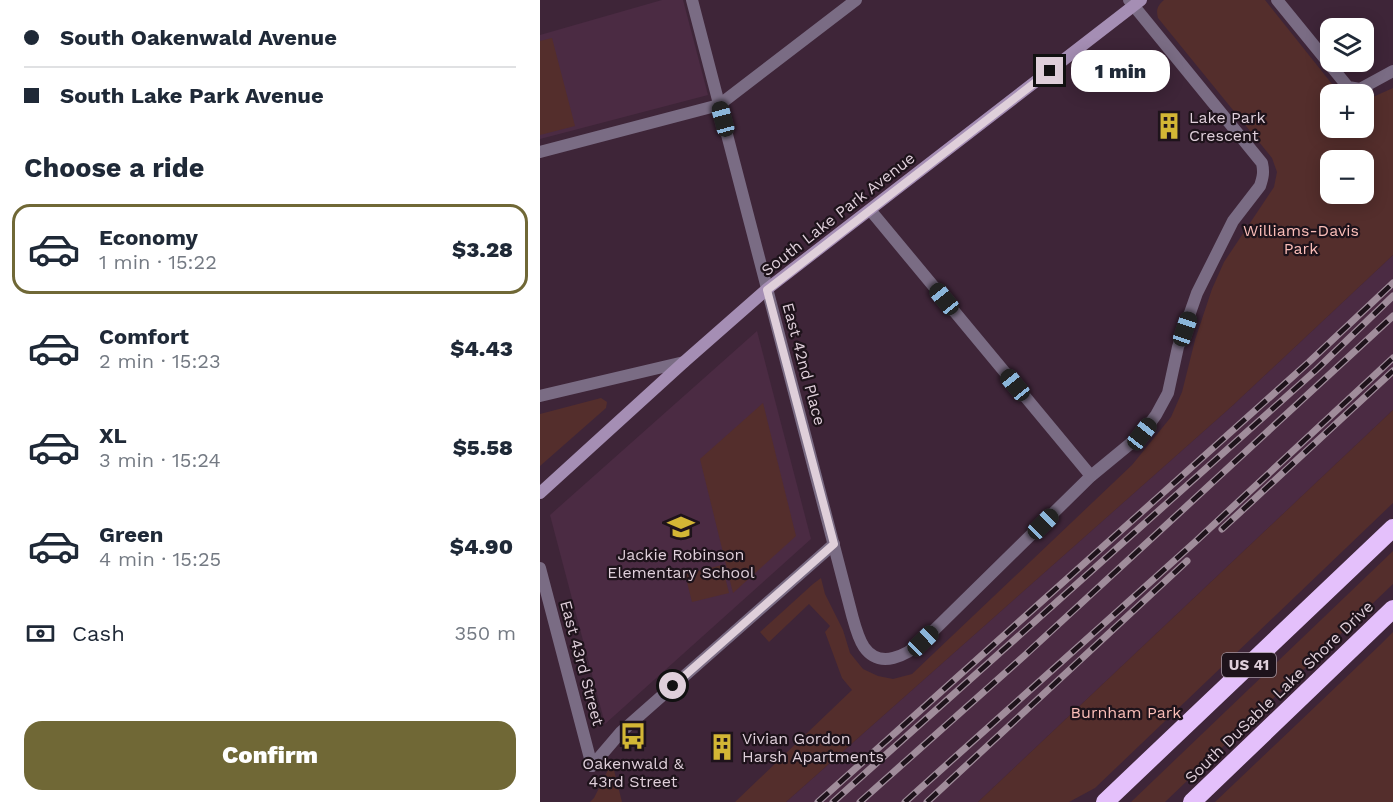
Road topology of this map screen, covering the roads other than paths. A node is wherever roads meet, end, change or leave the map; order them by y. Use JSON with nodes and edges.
{"nodes":[{"id":1,"x":692,"y":0,"type":"edge"},
{"id":2,"x":856,"y":0,"type":"edge"},
{"id":3,"x":1277,"y":0,"type":"edge"},
{"id":4,"x":1135,"y":2,"type":"edge"},
{"id":5,"x":1393,"y":71,"type":"edge"},
{"id":6,"x":719,"y":105,"type":"junction"},
{"id":7,"x":540,"y":152,"type":"edge"},
{"id":8,"x":871,"y":211,"type":"junction"},
{"id":9,"x":767,"y":290,"type":"junction"},
{"id":10,"x":684,"y":362,"type":"junction"},
{"id":11,"x":540,"y":396,"type":"edge"},
{"id":12,"x":1091,"y":476,"type":"junction"},
{"id":13,"x":540,"y":493,"type":"edge"},
{"id":14,"x":1393,"y":528,"type":"edge"},
{"id":15,"x":834,"y":544,"type":"junction"},
{"id":16,"x":540,"y":568,"type":"edge"},
{"id":17,"x":1393,"y":609,"type":"edge"},
{"id":18,"x":1105,"y":802,"type":"edge"},
{"id":19,"x":1192,"y":802,"type":"edge"}],
"edges":[{"from":1,"to":6,"type":"street","name":"East 42nd Place"},
{"from":2,"to":6,"type":"street"},
{"from":3,"to":5,"type":"street"},
{"from":4,"to":8,"type":"street","name":"South Lake Park Avenue"},
{"from":4,"to":12,"type":"street"},
{"from":6,"to":7,"type":"street"},
{"from":6,"to":9,"type":"street","name":"East 42nd Place"},
{"from":8,"to":9,"type":"street","name":"South Lake Park Avenue"},
{"from":8,"to":12,"type":"street"},
{"from":9,"to":10,"type":"street","name":"South Lake Park Avenue"},
{"from":9,"to":15,"type":"street","name":"East 42nd Place"},
{"from":10,"to":11,"type":"street"},
{"from":10,"to":13,"type":"street","name":"South Lake Park Avenue"},
{"from":12,"to":15,"type":"street","name":"East 42nd Place"},
{"from":14,"to":18,"type":"highway","number":"US 41"},
{"from":15,"to":16,"type":"street","name":"East 43rd Street"},
{"from":17,"to":19,"type":"highway","name":"South DuSable Lake Shore Drive"}]}
